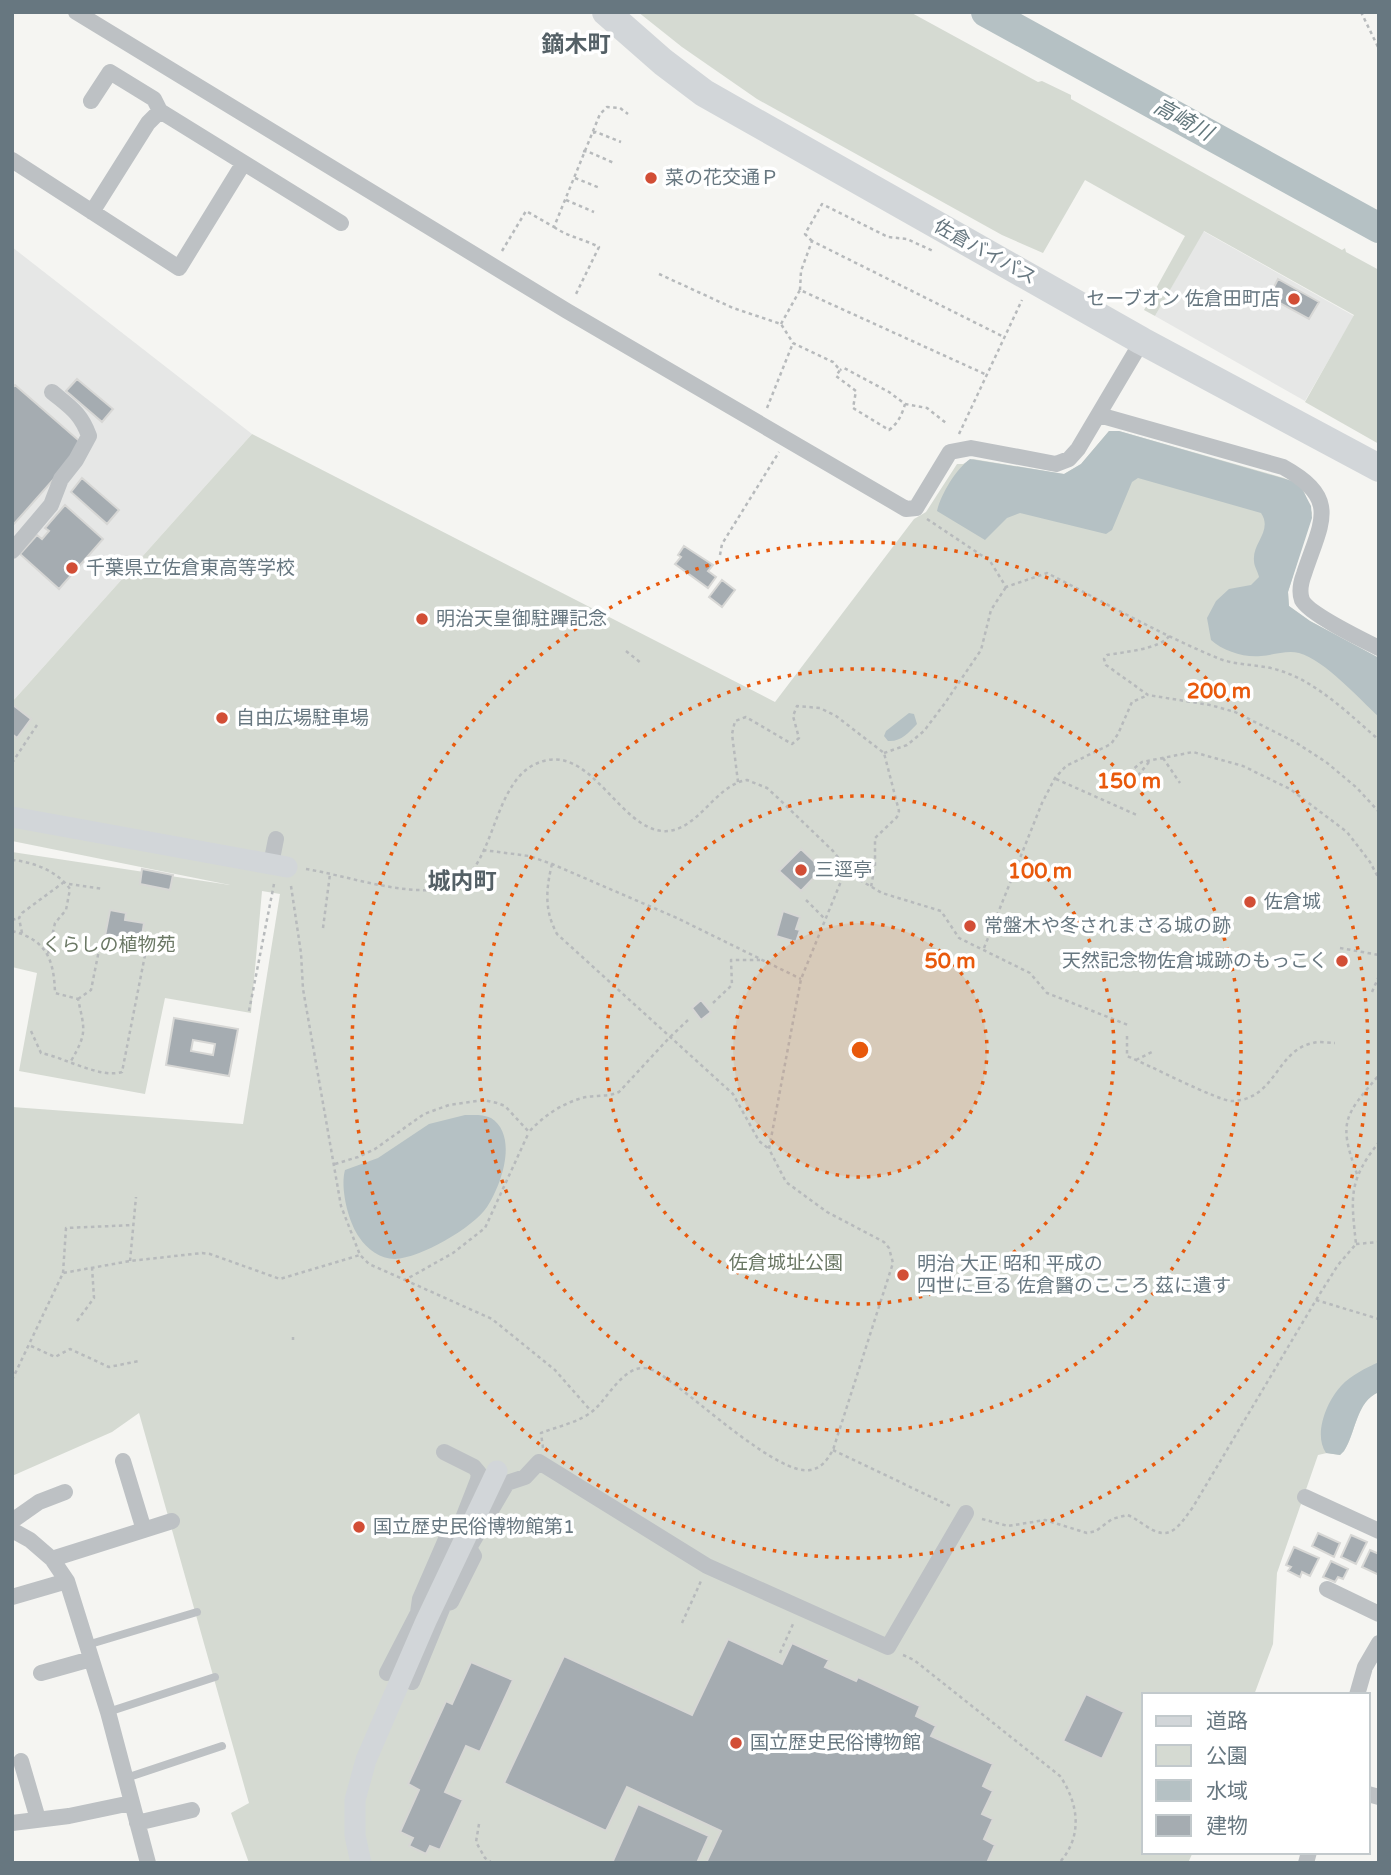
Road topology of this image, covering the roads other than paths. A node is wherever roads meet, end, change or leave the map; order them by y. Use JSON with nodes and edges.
{"nodes":[{"id":1,"x":76,"y":12,"type":"edge"},
{"id":2,"x":606,"y":12,"type":"edge"},
{"id":3,"x":91,"y":101,"type":"dead end"},
{"id":4,"x":160,"y":111,"type":"junction"},
{"id":5,"x":12,"y":160,"type":"edge"},
{"id":6,"x":243,"y":164,"type":"junction"},
{"id":7,"x":92,"y":212,"type":"junction"},
{"id":8,"x":341,"y":223,"type":"dead end"},
{"id":9,"x":1142,"y":341,"type":"junction"},
{"id":10,"x":52,"y":392,"type":"dead end"},
{"id":11,"x":1099,"y":415,"type":"junction"},
{"id":12,"x":1379,"y":468,"type":"edge"},
{"id":13,"x":12,"y":551,"type":"edge"},
{"id":14,"x":1379,"y":648,"type":"edge"},
{"id":15,"x":12,"y":817,"type":"edge"},
{"id":16,"x":276,"y":839,"type":"dead end"},
{"id":17,"x":278,"y":865,"type":"joint"},
{"id":18,"x":444,"y":1452,"type":"dead end"},
{"id":19,"x":124,"y":1461,"type":"dead end"},
{"id":20,"x":497,"y":1471,"type":"dead end"},
{"id":21,"x":65,"y":1492,"type":"dead end"},
{"id":22,"x":1305,"y":1497,"type":"dead end"},
{"id":23,"x":966,"y":1513,"type":"road end"},
{"id":24,"x":12,"y":1521,"type":"edge"},
{"id":25,"x":172,"y":1521,"type":"dead end"},
{"id":26,"x":12,"y":1530,"type":"edge"},
{"id":27,"x":144,"y":1530,"type":"junction"},
{"id":28,"x":1379,"y":1531,"type":"edge"},
{"id":29,"x":52,"y":1559,"type":"junction"},
{"id":30,"x":67,"y":1581,"type":"junction"},
{"id":31,"x":1327,"y":1589,"type":"dead end"},
{"id":32,"x":12,"y":1597,"type":"edge"},
{"id":33,"x":197,"y":1612,"type":"dead end"},
{"id":34,"x":1379,"y":1615,"type":"edge"},
{"id":35,"x":1379,"y":1643,"type":"edge"},
{"id":36,"x":89,"y":1652,"type":"junction"},
{"id":37,"x":41,"y":1673,"type":"dead end"},
{"id":38,"x":387,"y":1673,"type":"dead end"},
{"id":39,"x":215,"y":1677,"type":"dead end"},
{"id":40,"x":412,"y":1682,"type":"dead end"},
{"id":41,"x":1358,"y":1693,"type":"edge"},
{"id":42,"x":108,"y":1712,"type":"junction"},
{"id":43,"x":222,"y":1746,"type":"dead end"},
{"id":44,"x":21,"y":1761,"type":"dead end"},
{"id":45,"x":125,"y":1779,"type":"junction"},
{"id":46,"x":131,"y":1803,"type":"junction"},
{"id":47,"x":192,"y":1810,"type":"dead end"},
{"id":48,"x":38,"y":1819,"type":"junction"},
{"id":49,"x":12,"y":1823,"type":"edge"},
{"id":50,"x":137,"y":1823,"type":"junction"},
{"id":51,"x":148,"y":1863,"type":"edge"},
{"id":52,"x":361,"y":1863,"type":"edge"}],
"edges":[{"from":1,"to":11,"type":"street"},
{"from":2,"to":9,"type":"highway","name":"佐倉バイパス"},
{"from":3,"to":4,"type":"street"},
{"from":4,"to":6,"type":"street"},
{"from":4,"to":7,"type":"street"},
{"from":5,"to":7,"type":"street"},
{"from":6,"to":7,"type":"street"},
{"from":6,"to":8,"type":"street"},
{"from":9,"to":11,"type":"street"},
{"from":9,"to":12,"type":"highway","name":"佐倉バイパス"},
{"from":10,"to":13,"type":"street"},
{"from":11,"to":14,"type":"street"},
{"from":15,"to":17,"type":"street"},
{"from":16,"to":17,"type":"street"},
{"from":18,"to":38,"type":"street"},
{"from":19,"to":27,"type":"street"},
{"from":20,"to":52,"type":"street"},
{"from":21,"to":24,"type":"street"},
{"from":22,"to":28,"type":"street"},
{"from":23,"to":40,"type":"street"},
{"from":25,"to":27,"type":"street"},
{"from":26,"to":29,"type":"street"},
{"from":27,"to":29,"type":"street"},
{"from":29,"to":30,"type":"street"},
{"from":30,"to":32,"type":"street"},
{"from":30,"to":36,"type":"street"},
{"from":31,"to":34,"type":"street"},
{"from":33,"to":36,"type":"lane"},
{"from":35,"to":41,"type":"street"},
{"from":36,"to":37,"type":"street"},
{"from":36,"to":42,"type":"street"},
{"from":39,"to":42,"type":"lane"},
{"from":42,"to":45,"type":"street"},
{"from":43,"to":45,"type":"lane"},
{"from":44,"to":48,"type":"street"},
{"from":45,"to":46,"type":"street"},
{"from":46,"to":48,"type":"street"},
{"from":46,"to":50,"type":"street"},
{"from":47,"to":50,"type":"street"},
{"from":48,"to":49,"type":"street"},
{"from":50,"to":51,"type":"street"}]}
